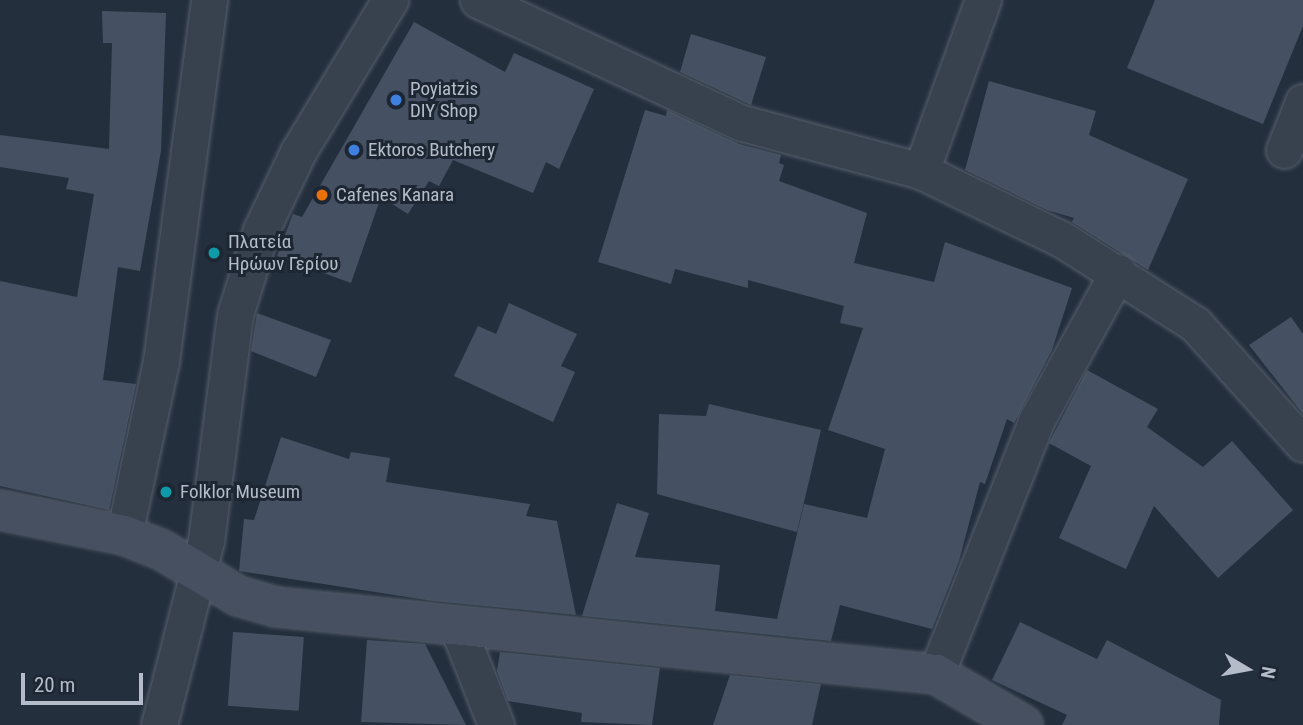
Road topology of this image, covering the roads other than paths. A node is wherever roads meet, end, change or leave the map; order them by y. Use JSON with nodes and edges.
{"nodes":[{"id":1,"x":390,"y":0,"type":"edge"},
{"id":2,"x":478,"y":0,"type":"edge"},
{"id":3,"x":983,"y":0,"type":"edge"},
{"id":4,"x":208,"y":6,"type":"edge"},
{"id":5,"x":1303,"y":102,"type":"edge"},
{"id":6,"x":1283,"y":150,"type":"dead end"},
{"id":7,"x":921,"y":171,"type":"junction"},
{"id":8,"x":1118,"y":272,"type":"junction"},
{"id":9,"x":1303,"y":444,"type":"edge"},
{"id":10,"x":0,"y":510,"type":"edge"},
{"id":11,"x":124,"y":535,"type":"junction"},
{"id":12,"x":197,"y":574,"type":"junction"},
{"id":13,"x":458,"y":628,"type":"junction"},
{"id":14,"x":936,"y":674,"type":"junction"},
{"id":15,"x":159,"y":725,"type":"edge"},
{"id":16,"x":496,"y":725,"type":"edge"},
{"id":17,"x":1023,"y":725,"type":"edge"}],
"edges":[{"from":1,"to":12,"type":"street"},
{"from":2,"to":7,"type":"street"},
{"from":3,"to":7,"type":"street"},
{"from":4,"to":11,"type":"street"},
{"from":5,"to":6,"type":"street"},
{"from":7,"to":8,"type":"street"},
{"from":8,"to":9,"type":"street"},
{"from":8,"to":14,"type":"street"},
{"from":10,"to":11,"type":"main road"},
{"from":11,"to":12,"type":"main road"},
{"from":12,"to":13,"type":"main road"},
{"from":12,"to":15,"type":"street"},
{"from":13,"to":14,"type":"main road"},
{"from":13,"to":16,"type":"street"},
{"from":14,"to":17,"type":"main road"}]}
